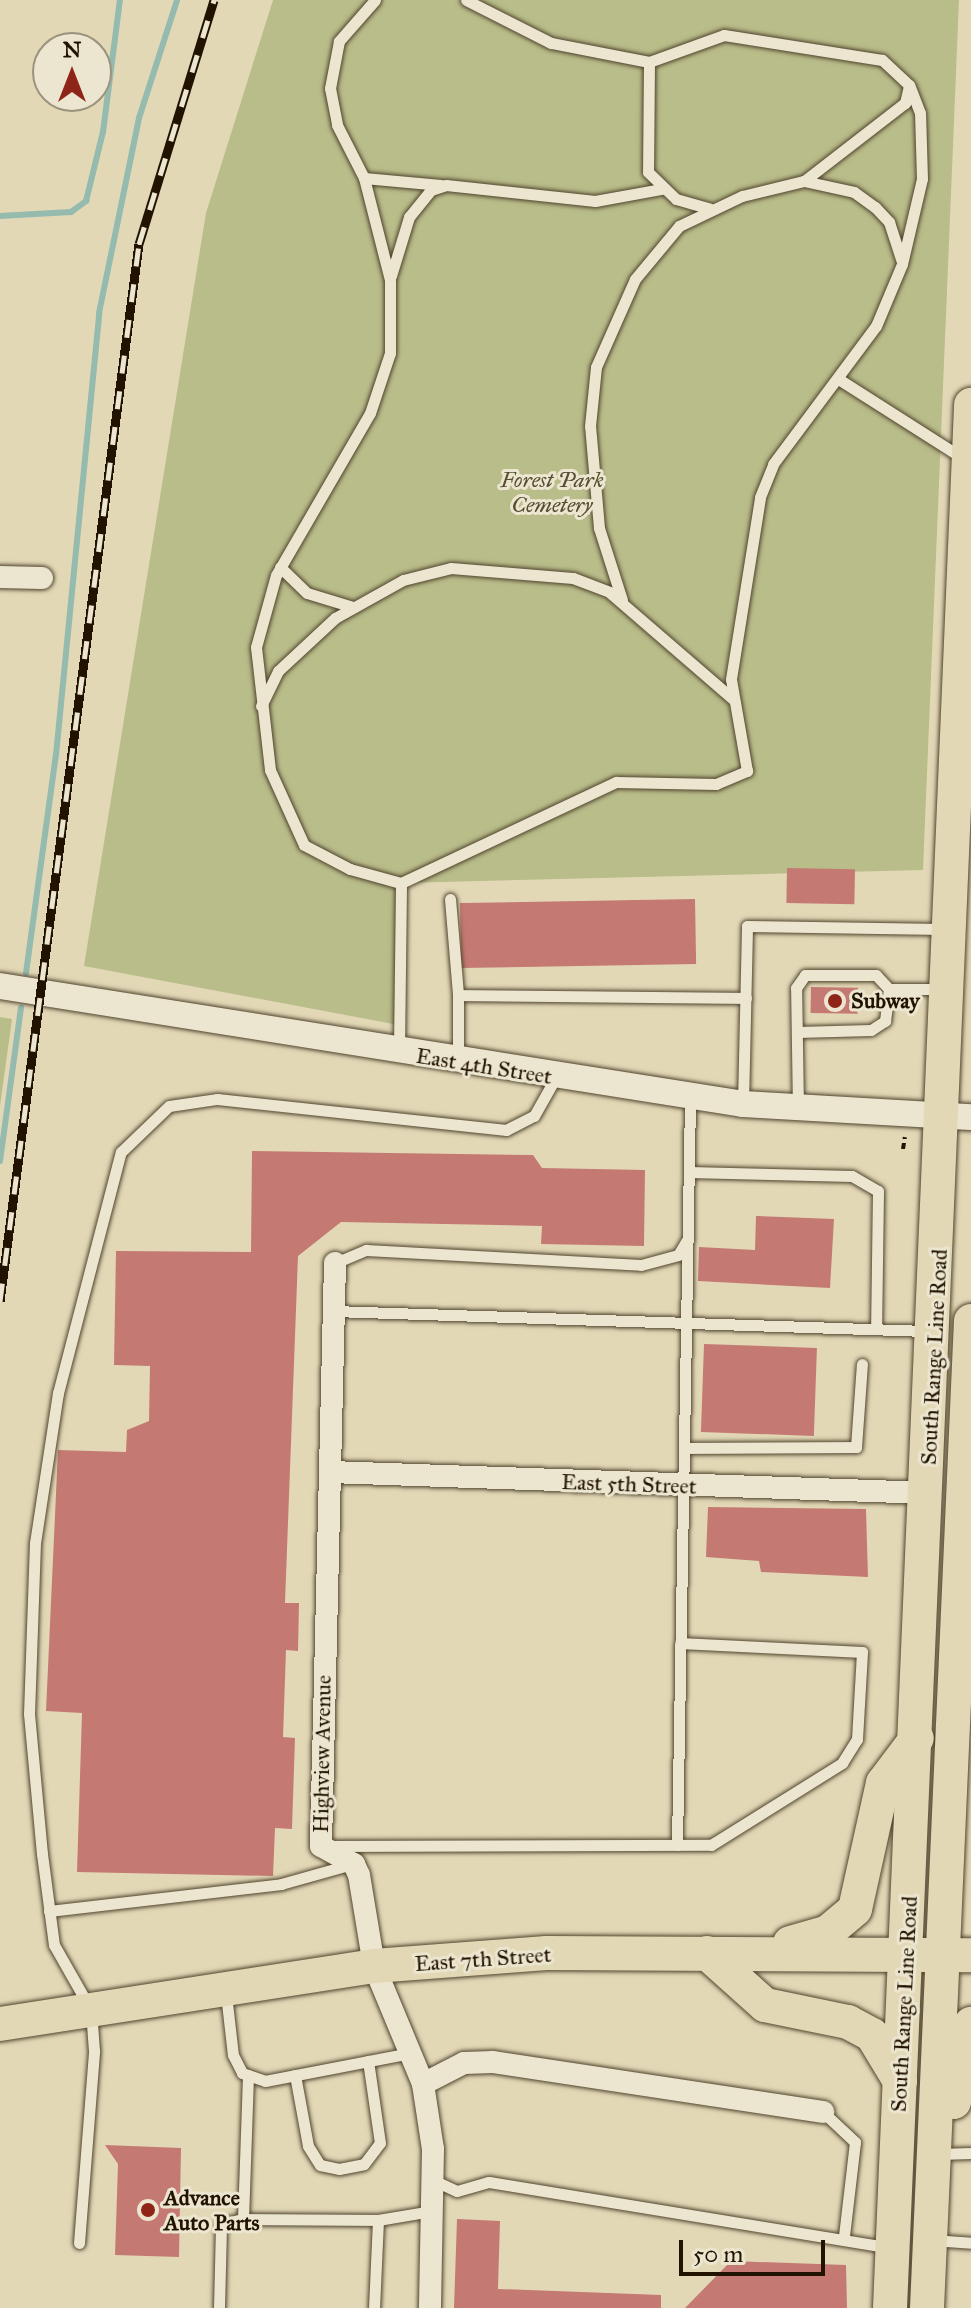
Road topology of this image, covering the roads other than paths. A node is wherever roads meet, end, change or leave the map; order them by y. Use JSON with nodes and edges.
{"nodes":[{"id":1,"x":375,"y":0,"type":"edge"},
{"id":2,"x":466,"y":0,"type":"edge"},
{"id":3,"x":649,"y":62,"type":"junction"},
{"id":4,"x":909,"y":85,"type":"junction"},
{"id":5,"x":364,"y":178,"type":"junction"},
{"id":6,"x":804,"y":181,"type":"junction"},
{"id":7,"x":446,"y":185,"type":"junction"},
{"id":8,"x":662,"y":189,"type":"junction"},
{"id":9,"x":710,"y":209,"type":"junction"},
{"id":10,"x":902,"y":264,"type":"junction"},
{"id":11,"x":390,"y":280,"type":"junction"},
{"id":12,"x":840,"y":380,"type":"junction"},
{"id":13,"x":971,"y":405,"type":"edge"},
{"id":14,"x":969,"y":462,"type":"junction"},
{"id":15,"x":280,"y":567,"type":"junction"},
{"id":16,"x":0,"y":577,"type":"edge"},
{"id":17,"x":42,"y":578,"type":"dead end"},
{"id":18,"x":622,"y":600,"type":"junction"},
{"id":19,"x":353,"y":607,"type":"junction"},
{"id":20,"x":733,"y":699,"type":"junction"},
{"id":21,"x":261,"y":706,"type":"junction"},
{"id":22,"x":401,"y":883,"type":"junction"},
{"id":23,"x":450,"y":899,"type":"dead end"},
{"id":24,"x":952,"y":930,"type":"junction"},
{"id":25,"x":964,"y":985,"type":"edge"},
{"id":26,"x":0,"y":986,"type":"edge"},
{"id":27,"x":889,"y":989,"type":"junction"},
{"id":28,"x":458,"y":995,"type":"junction"},
{"id":29,"x":746,"y":998,"type":"junction"},
{"id":30,"x":797,"y":1032,"type":"junction"},
{"id":31,"x":399,"y":1054,"type":"junction"},
{"id":32,"x":458,"y":1064,"type":"junction"},
{"id":33,"x":556,"y":1077,"type":"junction"},
{"id":34,"x":690,"y":1097,"type":"junction"},
{"id":35,"x":743,"y":1104,"type":"junction"},
{"id":36,"x":798,"y":1109,"type":"junction"},
{"id":37,"x":958,"y":1117,"type":"edge"},
{"id":38,"x":689,"y":1172,"type":"junction"},
{"id":39,"x":687,"y":1239,"type":"junction"},
{"id":40,"x":335,"y":1263,"type":"joint"},
{"id":41,"x":333,"y":1311,"type":"junction"},
{"id":42,"x":971,"y":1321,"type":"edge"},
{"id":43,"x":686,"y":1324,"type":"junction"},
{"id":44,"x":876,"y":1329,"type":"junction"},
{"id":45,"x":935,"y":1331,"type":"junction"},
{"id":46,"x":862,"y":1364,"type":"dead end"},
{"id":47,"x":684,"y":1448,"type":"junction"},
{"id":48,"x":330,"y":1472,"type":"junction"},
{"id":49,"x":683,"y":1487,"type":"junction"},
{"id":50,"x":928,"y":1493,"type":"junction"},
{"id":51,"x":966,"y":1524,"type":"edge"},
{"id":52,"x":965,"y":1566,"type":"edge"},
{"id":53,"x":680,"y":1643,"type":"junction"},
{"id":54,"x":962,"y":1667,"type":"edge"},
{"id":55,"x":917,"y":1738,"type":"junction"},
{"id":56,"x":677,"y":1845,"type":"junction"},
{"id":57,"x":321,"y":1846,"type":"junction"},
{"id":58,"x":354,"y":1864,"type":"junction"},
{"id":59,"x":945,"y":1880,"type":"junction"},
{"id":60,"x":971,"y":1906,"type":"edge"},
{"id":61,"x":49,"y":1911,"type":"junction"},
{"id":62,"x":762,"y":1951,"type":"junction"},
{"id":63,"x":707,"y":1953,"type":"junction"},
{"id":64,"x":907,"y":1953,"type":"junction"},
{"id":65,"x":958,"y":1955,"type":"edge"},
{"id":66,"x":374,"y":1966,"type":"junction"},
{"id":67,"x":226,"y":1989,"type":"junction"},
{"id":68,"x":91,"y":2010,"type":"junction"},
{"id":69,"x":0,"y":2024,"type":"edge"},
{"id":70,"x":971,"y":2024,"type":"edge"},
{"id":71,"x":411,"y":2053,"type":"junction"},
{"id":72,"x":368,"y":2061,"type":"junction"},
{"id":73,"x":248,"y":2075,"type":"junction"},
{"id":74,"x":295,"y":2075,"type":"junction"},
{"id":75,"x":900,"y":2081,"type":"junction"},
{"id":76,"x":423,"y":2084,"type":"junction"},
{"id":77,"x":823,"y":2112,"type":"joint"},
{"id":78,"x":935,"y":2148,"type":"junction"},
{"id":79,"x":971,"y":2153,"type":"edge"},
{"id":80,"x":433,"y":2180,"type":"junction"},
{"id":81,"x":433,"y":2211,"type":"junction"},
{"id":82,"x":243,"y":2219,"type":"junction"},
{"id":83,"x":378,"y":2220,"type":"junction"},
{"id":84,"x":844,"y":2235,"type":"junction"},
{"id":85,"x":931,"y":2240,"type":"junction"},
{"id":86,"x":79,"y":2243,"type":"dead end"},
{"id":87,"x":971,"y":2243,"type":"edge"},
{"id":88,"x":892,"y":2249,"type":"junction"},
{"id":89,"x":219,"y":2308,"type":"edge"},
{"id":90,"x":374,"y":2308,"type":"edge"},
{"id":91,"x":430,"y":2308,"type":"edge"},
{"id":92,"x":890,"y":2308,"type":"edge"},
{"id":93,"x":927,"y":2308,"type":"edge"}],
"edges":[{"from":1,"to":5,"type":"lane"},
{"from":2,"to":3,"type":"lane"},
{"from":3,"to":4,"type":"lane"},
{"from":3,"to":8,"type":"lane"},
{"from":4,"to":6,"type":"lane"},
{"from":4,"to":10,"type":"lane"},
{"from":5,"to":7,"type":"lane"},
{"from":5,"to":11,"type":"lane"},
{"from":6,"to":9,"type":"lane"},
{"from":6,"to":10,"type":"lane"},
{"from":7,"to":8,"type":"lane"},
{"from":7,"to":11,"type":"lane"},
{"from":8,"to":9,"type":"lane"},
{"from":9,"to":18,"type":"lane"},
{"from":10,"to":12,"type":"lane"},
{"from":11,"to":15,"type":"lane"},
{"from":12,"to":14,"type":"lane"},
{"from":12,"to":20,"type":"lane"},
{"from":13,"to":14,"type":"main road","name":"South Range Line Road"},
{"from":14,"to":24,"type":"main road","name":"South Range Line Road"},
{"from":15,"to":19,"type":"lane"},
{"from":15,"to":21,"type":"lane"},
{"from":16,"to":17,"type":"street"},
{"from":18,"to":19,"type":"lane"},
{"from":18,"to":20,"type":"lane"},
{"from":19,"to":21,"type":"lane"},
{"from":20,"to":22,"type":"lane"},
{"from":21,"to":22,"type":"lane"},
{"from":22,"to":31,"type":"lane"},
{"from":23,"to":28,"type":"lane"},
{"from":24,"to":25,"type":"main road","name":"South Range Line Road"},
{"from":24,"to":29,"type":"lane"},
{"from":25,"to":27,"type":"lane"},
{"from":25,"to":37,"type":"main road","name":"South Range Line Road"},
{"from":26,"to":31,"type":"street","name":"East 4th Street"},
{"from":27,"to":30,"type":"lane"},
{"from":27,"to":30,"type":"lane"},
{"from":28,"to":29,"type":"lane"},
{"from":28,"to":32,"type":"lane"},
{"from":29,"to":35,"type":"lane"},
{"from":30,"to":36,"type":"lane"},
{"from":31,"to":32,"type":"street","name":"East 4th Street"},
{"from":32,"to":33,"type":"street","name":"East 4th Street"},
{"from":33,"to":34,"type":"street","name":"East 4th Street"},
{"from":33,"to":61,"type":"lane"},
{"from":34,"to":35,"type":"street","name":"East 4th Street"},
{"from":34,"to":38,"type":"lane"},
{"from":35,"to":36,"type":"street","name":"East 4th Street"},
{"from":36,"to":37,"type":"street","name":"East 4th Street"},
{"from":37,"to":45,"type":"main road","name":"South Range Line Road"},
{"from":38,"to":39,"type":"lane"},
{"from":38,"to":44,"type":"lane"},
{"from":39,"to":40,"type":"lane"},
{"from":39,"to":43,"type":"lane"},
{"from":40,"to":41,"type":"street","name":"Highview Avenue"},
{"from":41,"to":43,"type":"lane"},
{"from":41,"to":48,"type":"street","name":"Highview Avenue"},
{"from":42,"to":51,"type":"main road","name":"South Range Line Road"},
{"from":43,"to":44,"type":"lane"},
{"from":43,"to":47,"type":"lane"},
{"from":44,"to":45,"type":"lane"},
{"from":45,"to":50,"type":"main road","name":"South Range Line Road"},
{"from":46,"to":47,"type":"lane"},
{"from":47,"to":49,"type":"lane"},
{"from":48,"to":49,"type":"street","name":"East 5th Street"},
{"from":48,"to":57,"type":"street","name":"Highview Avenue"},
{"from":49,"to":50,"type":"street","name":"East 5th Street"},
{"from":49,"to":53,"type":"lane"},
{"from":50,"to":55,"type":"main road","name":"South Range Line Road"},
{"from":51,"to":52,"type":"main road","name":"South Range Line Road"},
{"from":52,"to":54,"type":"main road","name":"South Range Line Road"},
{"from":53,"to":56,"type":"lane"},
{"from":53,"to":56,"type":"lane"},
{"from":54,"to":59,"type":"main road","name":"South Range Line Road"},
{"from":55,"to":62,"type":"main road"},
{"from":55,"to":64,"type":"main road","name":"South Range Line Road"},
{"from":56,"to":57,"type":"lane"},
{"from":57,"to":58,"type":"street","name":"Highview Avenue"},
{"from":58,"to":61,"type":"lane"},
{"from":58,"to":66,"type":"street"},
{"from":59,"to":60,"type":"main road"},
{"from":59,"to":65,"type":"main road","name":"South Range Line Road"},
{"from":61,"to":68,"type":"lane"},
{"from":62,"to":63,"type":"main road","name":"East 7th Street"},
{"from":62,"to":64,"type":"main road","name":"East 7th Street"},
{"from":63,"to":66,"type":"main road","name":"East 7th Street"},
{"from":63,"to":75,"type":"main road"},
{"from":64,"to":65,"type":"main road","name":"East 7th Street"},
{"from":64,"to":75,"type":"main road","name":"South Range Line Road"},
{"from":65,"to":78,"type":"main road","name":"South Range Line Road"},
{"from":66,"to":67,"type":"main road","name":"East 7th Street"},
{"from":66,"to":71,"type":"street"},
{"from":67,"to":68,"type":"main road","name":"East 7th Street"},
{"from":67,"to":73,"type":"lane"},
{"from":68,"to":69,"type":"main road","name":"East 7th Street"},
{"from":68,"to":86,"type":"lane"},
{"from":70,"to":78,"type":"main road"},
{"from":71,"to":72,"type":"lane"},
{"from":71,"to":76,"type":"street"},
{"from":72,"to":74,"type":"lane"},
{"from":72,"to":74,"type":"lane"},
{"from":73,"to":74,"type":"lane"},
{"from":73,"to":82,"type":"lane"},
{"from":75,"to":88,"type":"main road","name":"South Range Line Road"},
{"from":76,"to":77,"type":"street"},
{"from":76,"to":80,"type":"street"},
{"from":77,"to":84,"type":"lane"},
{"from":78,"to":79,"type":"lane"},
{"from":78,"to":85,"type":"main road","name":"South Range Line Road"},
{"from":80,"to":81,"type":"street"},
{"from":80,"to":84,"type":"lane"},
{"from":81,"to":83,"type":"lane"},
{"from":81,"to":91,"type":"street"},
{"from":82,"to":83,"type":"lane"},
{"from":82,"to":89,"type":"lane"},
{"from":83,"to":90,"type":"lane"},
{"from":84,"to":88,"type":"lane"},
{"from":85,"to":87,"type":"lane"},
{"from":85,"to":93,"type":"main road","name":"South Range Line Road"},
{"from":88,"to":92,"type":"main road","name":"South Range Line Road"}]}
